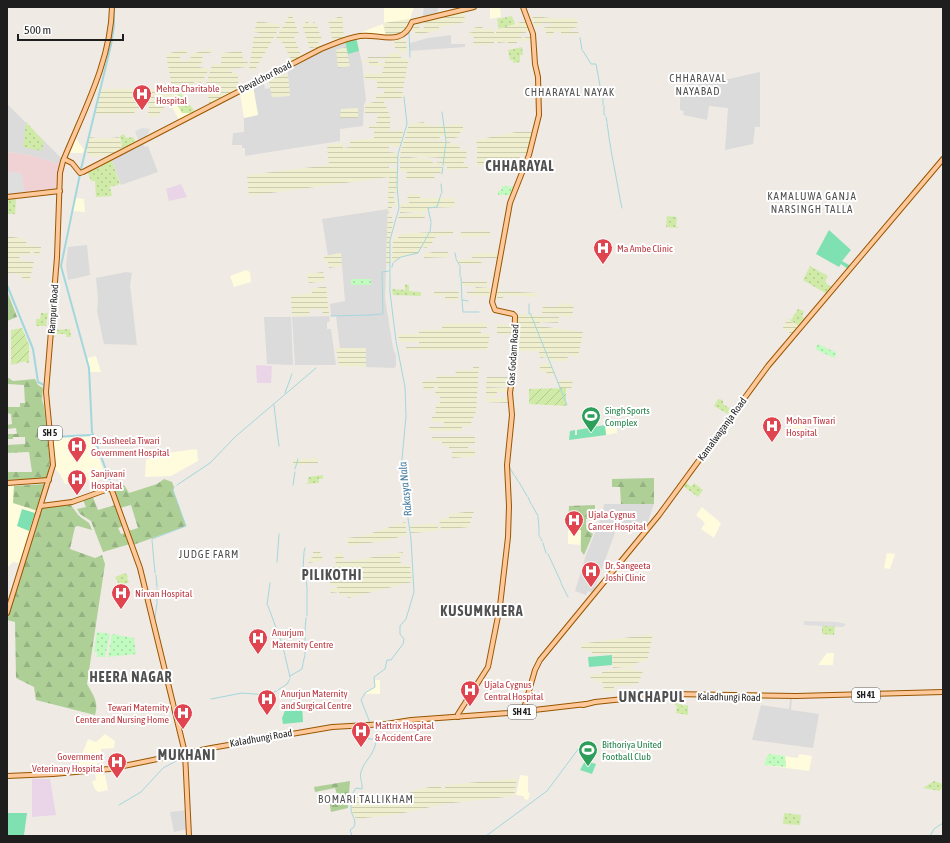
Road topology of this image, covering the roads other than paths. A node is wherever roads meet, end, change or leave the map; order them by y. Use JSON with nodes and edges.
{"nodes":[{"id":1,"x":112,"y":7,"type":"edge"},
{"id":2,"x":474,"y":7,"type":"edge"},
{"id":3,"x":523,"y":7,"type":"edge"},
{"id":4,"x":943,"y":159,"type":"edge"},
{"id":5,"x":65,"y":160,"type":"junction"},
{"id":6,"x":60,"y":193,"type":"junction"},
{"id":7,"x":7,"y":198,"type":"edge"},
{"id":8,"x":49,"y":480,"type":"junction"},
{"id":9,"x":7,"y":483,"type":"edge"},
{"id":10,"x":43,"y":505,"type":"junction"},
{"id":11,"x":7,"y":613,"type":"edge"},
{"id":12,"x":943,"y":692,"type":"edge"},
{"id":13,"x":523,"y":711,"type":"junction"},
{"id":14,"x":458,"y":716,"type":"junction"},
{"id":15,"x":185,"y":754,"type":"junction"},
{"id":16,"x":7,"y":775,"type":"edge"},
{"id":17,"x":189,"y":836,"type":"edge"}],
"edges":[{"from":1,"to":5,"type":"main road"},
{"from":2,"to":5,"type":"main road","name":"Devalchor Road"},
{"from":3,"to":14,"type":"main road","name":"Gas Godam Road"},
{"from":4,"to":13,"type":"main road","name":"Kamalwaganja Road"},
{"from":5,"to":6,"type":"main road"},
{"from":6,"to":7,"type":"main road"},
{"from":6,"to":8,"type":"main road","name":"Rampur Road","number":"SH 5"},
{"from":8,"to":9,"type":"main road"},
{"from":8,"to":10,"type":"main road","name":"Rampur Road","number":"SH 5"},
{"from":10,"to":11,"type":"main road","name":"Rampur Road","number":"SH 5"},
{"from":10,"to":15,"type":"main road"},
{"from":12,"to":13,"type":"main road","name":"Kaladhungi Road","number":"SH 41"},
{"from":13,"to":14,"type":"main road","name":"Kaladhungi Road","number":"SH 41"},
{"from":14,"to":15,"type":"main road","name":"Kaladhungi Road","number":"SH 41"},
{"from":15,"to":16,"type":"main road","name":"Kaladhungi Road","number":"SH 41"},
{"from":15,"to":17,"type":"main road"}]}
